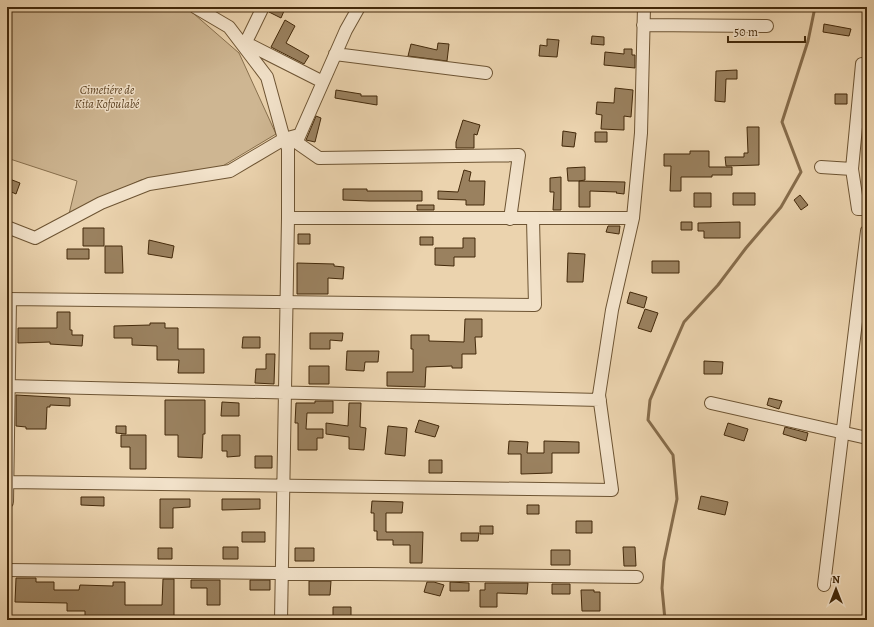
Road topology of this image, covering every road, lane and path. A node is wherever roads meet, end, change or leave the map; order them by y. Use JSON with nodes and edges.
{"nodes":[{"id":1,"x":195,"y":7,"type":"edge"},
{"id":2,"x":264,"y":7,"type":"edge"},
{"id":3,"x":360,"y":7,"type":"edge"},
{"id":4,"x":644,"y":7,"type":"edge"},
{"id":5,"x":644,"y":25,"type":"junction"},
{"id":6,"x":767,"y":26,"type":"dead end"},
{"id":7,"x":229,"y":27,"type":"junction"},
{"id":8,"x":245,"y":44,"type":"junction"},
{"id":9,"x":336,"y":54,"type":"junction"},
{"id":10,"x":867,"y":65,"type":"edge"},
{"id":11,"x":486,"y":73,"type":"dead end"},
{"id":12,"x":323,"y":82,"type":"junction"},
{"id":13,"x":292,"y":141,"type":"junction"},
{"id":14,"x":821,"y":167,"type":"dead end"},
{"id":15,"x":852,"y":169,"type":"junction"},
{"id":16,"x":867,"y":209,"type":"edge"},
{"id":17,"x":288,"y":218,"type":"junction"},
{"id":18,"x":633,"y":218,"type":"junction"},
{"id":19,"x":510,"y":219,"type":"junction"},
{"id":20,"x":533,"y":219,"type":"junction"},
{"id":21,"x":7,"y":227,"type":"edge"},
{"id":22,"x":867,"y":231,"type":"edge"},
{"id":23,"x":8,"y":299,"type":"edge"},
{"id":24,"x":287,"y":302,"type":"junction"},
{"id":25,"x":8,"y":386,"type":"edge"},
{"id":26,"x":285,"y":393,"type":"junction"},
{"id":27,"x":600,"y":400,"type":"junction"},
{"id":28,"x":710,"y":403,"type":"dead end"},
{"id":29,"x":843,"y":433,"type":"junction"},
{"id":30,"x":867,"y":438,"type":"edge"},
{"id":31,"x":7,"y":482,"type":"edge"},
{"id":32,"x":284,"y":486,"type":"junction"},
{"id":33,"x":7,"y":502,"type":"edge"},
{"id":34,"x":7,"y":570,"type":"edge"},
{"id":35,"x":282,"y":573,"type":"junction"},
{"id":36,"x":637,"y":577,"type":"dead end"},
{"id":37,"x":824,"y":585,"type":"dead end"},
{"id":38,"x":281,"y":620,"type":"edge"}],
"edges":[{"from":1,"to":7,"type":"street"},
{"from":2,"to":8,"type":"street"},
{"from":3,"to":9,"type":"street"},
{"from":4,"to":5,"type":"street"},
{"from":5,"to":6,"type":"street"},
{"from":5,"to":18,"type":"street"},
{"from":7,"to":8,"type":"street"},
{"from":7,"to":13,"type":"street"},
{"from":8,"to":12,"type":"street"},
{"from":9,"to":11,"type":"street"},
{"from":9,"to":12,"type":"street"},
{"from":10,"to":15,"type":"street"},
{"from":12,"to":13,"type":"street"},
{"from":13,"to":17,"type":"street"},
{"from":13,"to":19,"type":"street"},
{"from":13,"to":21,"type":"street"},
{"from":14,"to":15,"type":"street"},
{"from":15,"to":16,"type":"street"},
{"from":17,"to":19,"type":"street"},
{"from":17,"to":24,"type":"street"},
{"from":18,"to":20,"type":"street"},
{"from":18,"to":27,"type":"street"},
{"from":19,"to":20,"type":"street"},
{"from":20,"to":24,"type":"street"},
{"from":22,"to":29,"type":"street"},
{"from":23,"to":24,"type":"street"},
{"from":23,"to":25,"type":"street"},
{"from":24,"to":26,"type":"street"},
{"from":25,"to":26,"type":"street"},
{"from":25,"to":31,"type":"street"},
{"from":26,"to":27,"type":"street"},
{"from":26,"to":32,"type":"street"},
{"from":27,"to":32,"type":"street"},
{"from":28,"to":29,"type":"street"},
{"from":29,"to":30,"type":"street"},
{"from":29,"to":37,"type":"street"},
{"from":31,"to":32,"type":"street"},
{"from":31,"to":33,"type":"street"},
{"from":32,"to":35,"type":"street"},
{"from":34,"to":35,"type":"street"},
{"from":35,"to":36,"type":"street"},
{"from":35,"to":38,"type":"street"}]}
